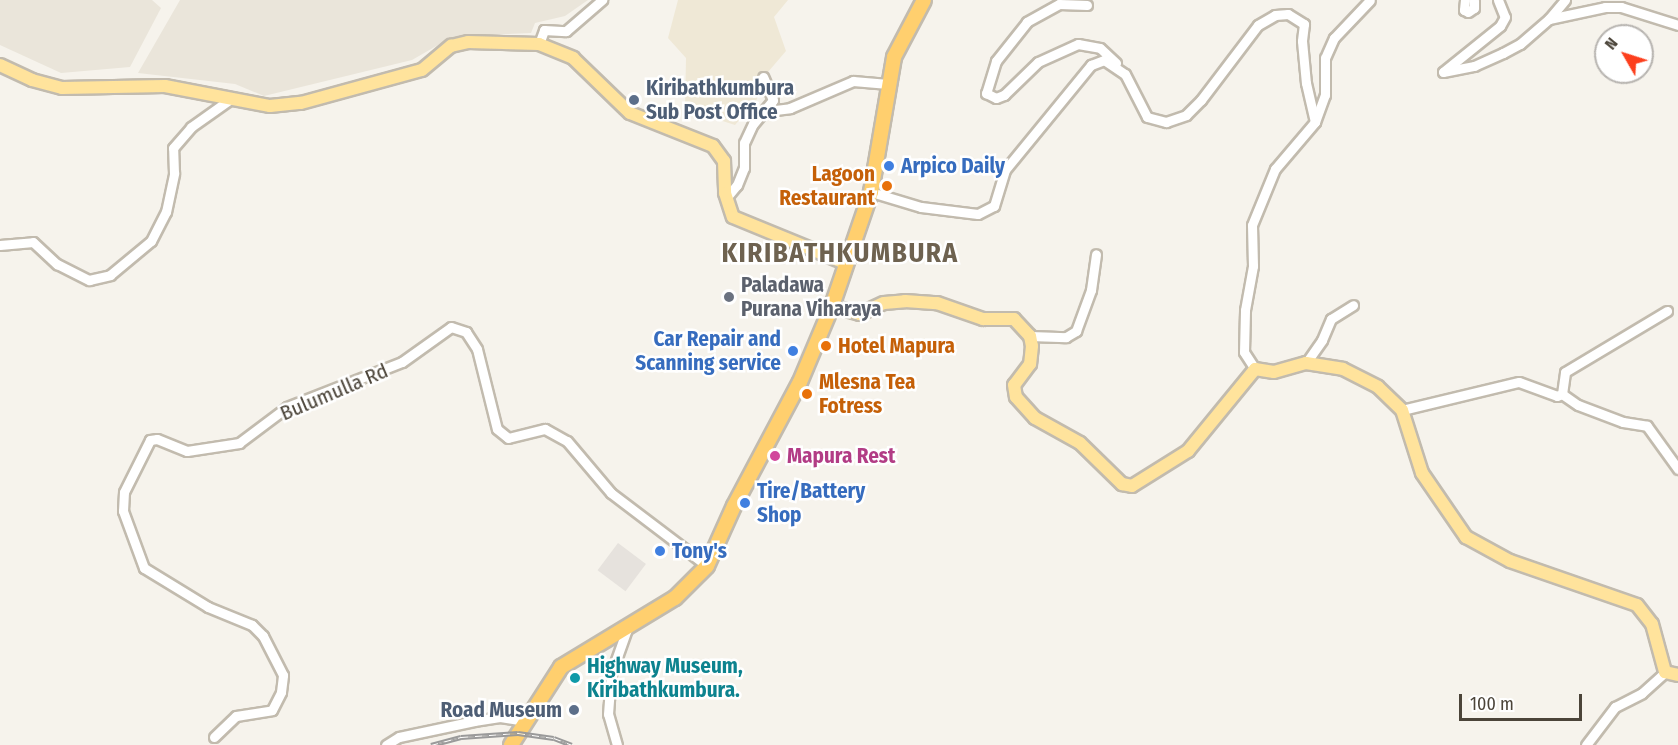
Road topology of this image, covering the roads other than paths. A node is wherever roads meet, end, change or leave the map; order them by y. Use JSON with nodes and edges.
{"nodes":[{"id":1,"x":602,"y":0,"type":"edge"},
{"id":2,"x":924,"y":0,"type":"edge"},
{"id":3,"x":1370,"y":0,"type":"edge"},
{"id":4,"x":1465,"y":0,"type":"edge"},
{"id":5,"x":1474,"y":0,"type":"edge"},
{"id":6,"x":1498,"y":0,"type":"edge"},
{"id":7,"x":1564,"y":0,"type":"edge"},
{"id":8,"x":1087,"y":5,"type":"dead end"},
{"id":9,"x":1549,"y":19,"type":"junction"},
{"id":10,"x":1678,"y":25,"type":"edge"},
{"id":11,"x":538,"y":44,"type":"junction"},
{"id":12,"x":0,"y":65,"type":"edge"},
{"id":13,"x":1125,"y":74,"type":"junction"},
{"id":14,"x":763,"y":77,"type":"dead end"},
{"id":15,"x":888,"y":84,"type":"junction"},
{"id":16,"x":234,"y":96,"type":"junction"},
{"id":17,"x":771,"y":110,"type":"junction"},
{"id":18,"x":1315,"y":122,"type":"junction"},
{"id":19,"x":725,"y":191,"type":"junction"},
{"id":20,"x":871,"y":192,"type":"junction"},
{"id":21,"x":0,"y":245,"type":"edge"},
{"id":22,"x":1096,"y":254,"type":"dead end"},
{"id":23,"x":844,"y":263,"type":"junction"},
{"id":24,"x":1353,"y":305,"type":"dead end"},
{"id":25,"x":832,"y":306,"type":"junction"},
{"id":26,"x":1667,"y":311,"type":"dead end"},
{"id":27,"x":1030,"y":336,"type":"junction"},
{"id":28,"x":1306,"y":363,"type":"junction"},
{"id":29,"x":1255,"y":369,"type":"junction"},
{"id":30,"x":1562,"y":394,"type":"junction"},
{"id":31,"x":1402,"y":410,"type":"junction"},
{"id":32,"x":1678,"y":470,"type":"edge"},
{"id":33,"x":707,"y":566,"type":"junction"},
{"id":34,"x":627,"y":629,"type":"junction"},
{"id":35,"x":1665,"y":672,"type":"junction"},
{"id":36,"x":1678,"y":675,"type":"edge"},
{"id":37,"x":526,"y":721,"type":"junction"},
{"id":38,"x":214,"y":737,"type":"dead end"},
{"id":39,"x":512,"y":744,"type":"edge"},
{"id":40,"x":386,"y":745,"type":"edge"},
{"id":41,"x":617,"y":745,"type":"edge"},
{"id":42,"x":1586,"y":745,"type":"edge"}],
"edges":[{"from":1,"to":11,"type":"street"},
{"from":2,"to":15,"type":"highway"},
{"from":3,"to":18,"type":"street"},
{"from":4,"to":5,"type":"street"},
{"from":6,"to":9,"type":"street"},
{"from":7,"to":9,"type":"street"},
{"from":8,"to":13,"type":"street"},
{"from":9,"to":10,"type":"street"},
{"from":11,"to":16,"type":"main road"},
{"from":11,"to":19,"type":"main road"},
{"from":12,"to":16,"type":"main road"},
{"from":13,"to":18,"type":"street"},
{"from":13,"to":20,"type":"street"},
{"from":14,"to":17,"type":"street"},
{"from":15,"to":17,"type":"street"},
{"from":15,"to":20,"type":"highway"},
{"from":16,"to":21,"type":"street"},
{"from":17,"to":19,"type":"street"},
{"from":18,"to":29,"type":"street"},
{"from":19,"to":23,"type":"main road"},
{"from":20,"to":23,"type":"highway"},
{"from":22,"to":27,"type":"street"},
{"from":23,"to":25,"type":"highway"},
{"from":24,"to":28,"type":"street"},
{"from":25,"to":27,"type":"main road"},
{"from":25,"to":33,"type":"highway"},
{"from":26,"to":30,"type":"street"},
{"from":27,"to":29,"type":"main road"},
{"from":28,"to":29,"type":"main road"},
{"from":28,"to":31,"type":"main road"},
{"from":30,"to":31,"type":"street"},
{"from":30,"to":32,"type":"street"},
{"from":31,"to":35,"type":"main road"},
{"from":33,"to":34,"type":"highway"},
{"from":33,"to":38,"type":"street","name":"Bulumulla Rd"},
{"from":34,"to":37,"type":"highway"},
{"from":34,"to":41,"type":"street"},
{"from":35,"to":36,"type":"main road"},
{"from":35,"to":42,"type":"street"},
{"from":37,"to":39,"type":"highway"},
{"from":37,"to":40,"type":"street"}]}
